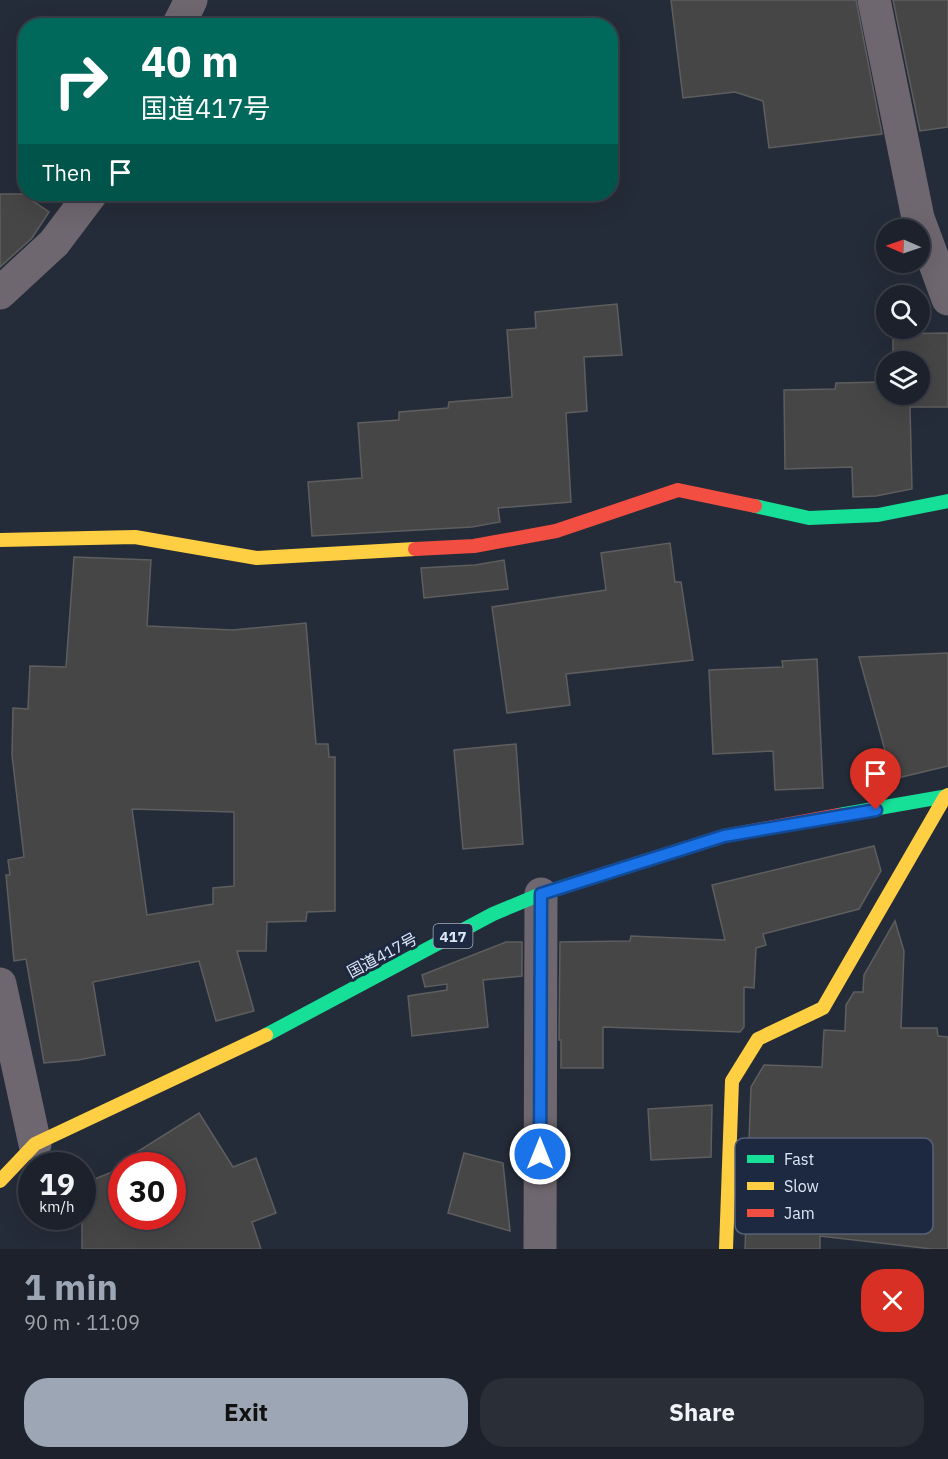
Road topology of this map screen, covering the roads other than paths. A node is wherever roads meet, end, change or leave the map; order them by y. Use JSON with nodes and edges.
{"nodes":[{"id":1,"x":191,"y":0,"type":"edge"},
{"id":2,"x":874,"y":0,"type":"edge"},
{"id":3,"x":182,"y":18,"type":"edge"},
{"id":4,"x":86,"y":201,"type":"edge"},
{"id":5,"x":0,"y":293,"type":"edge"},
{"id":6,"x":948,"y":298,"type":"edge"},
{"id":7,"x":948,"y":501,"type":"edge"},
{"id":8,"x":0,"y":540,"type":"edge"},
{"id":9,"x":947,"y":796,"type":"edge"},
{"id":10,"x":541,"y":894,"type":"junction"},
{"id":11,"x":0,"y":984,"type":"edge"},
{"id":12,"x":36,"y":1144,"type":"junction"},
{"id":13,"x":0,"y":1181,"type":"edge"},
{"id":14,"x":540,"y":1249,"type":"edge"},
{"id":15,"x":726,"y":1249,"type":"edge"}],
"edges":[{"from":1,"to":3,"type":"street"},
{"from":2,"to":6,"type":"street"},
{"from":4,"to":5,"type":"street"},
{"from":7,"to":8,"type":"main road"},
{"from":9,"to":10,"type":"main road","name":"国道417号","number":"417"},
{"from":9,"to":15,"type":"main road"},
{"from":10,"to":12,"type":"main road","name":"国道417号","number":"417"},
{"from":10,"to":14,"type":"street"},
{"from":11,"to":12,"type":"street"},
{"from":12,"to":13,"type":"main road","name":"国道417号","number":"417"}]}
